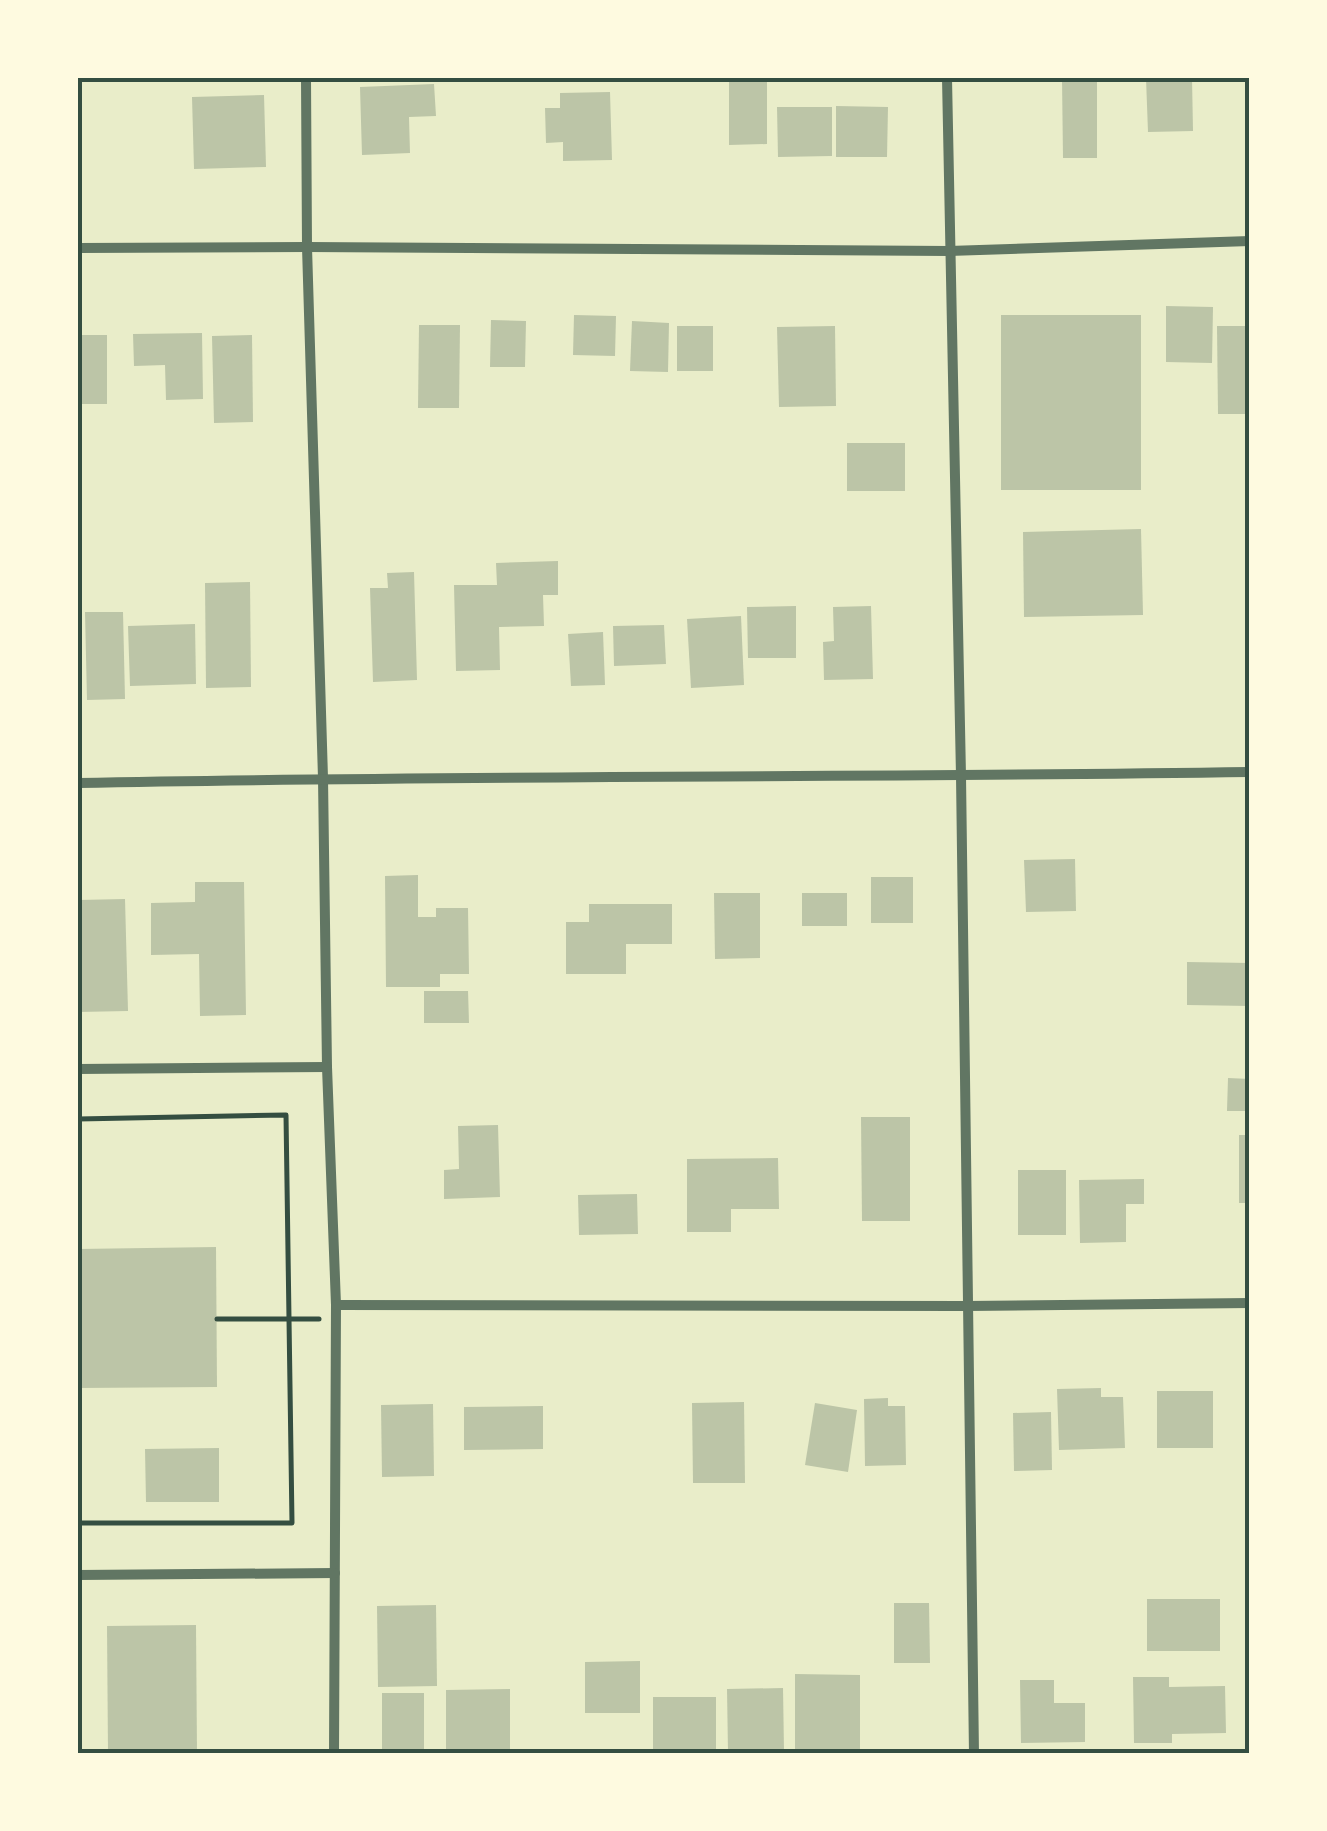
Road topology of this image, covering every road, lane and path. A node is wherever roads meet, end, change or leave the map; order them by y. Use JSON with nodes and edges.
{"nodes":[{"id":1,"x":306,"y":78,"type":"edge"},
{"id":2,"x":946,"y":78,"type":"edge"},
{"id":3,"x":1250,"y":242,"type":"edge"},
{"id":4,"x":307,"y":247,"type":"junction"},
{"id":5,"x":78,"y":248,"type":"edge"},
{"id":6,"x":949,"y":251,"type":"junction"},
{"id":7,"x":1250,"y":772,"type":"edge"},
{"id":8,"x":960,"y":776,"type":"junction"},
{"id":9,"x":323,"y":778,"type":"junction"},
{"id":10,"x":78,"y":783,"type":"edge"},
{"id":11,"x":327,"y":1068,"type":"junction"},
{"id":12,"x":78,"y":1070,"type":"edge"},
{"id":13,"x":78,"y":1119,"type":"edge"},
{"id":14,"x":1250,"y":1303,"type":"edge"},
{"id":15,"x":336,"y":1305,"type":"junction"},
{"id":16,"x":966,"y":1306,"type":"junction"},
{"id":17,"x":216,"y":1318,"type":"dead end"},
{"id":18,"x":289,"y":1318,"type":"junction"},
{"id":19,"x":336,"y":1319,"type":"junction"},
{"id":20,"x":78,"y":1523,"type":"edge"},
{"id":21,"x":334,"y":1573,"type":"junction"},
{"id":22,"x":78,"y":1575,"type":"edge"},
{"id":23,"x":334,"y":1754,"type":"edge"},
{"id":24,"x":974,"y":1754,"type":"edge"}],
"edges":[{"from":1,"to":4,"type":"street"},
{"from":2,"to":6,"type":"street"},
{"from":3,"to":6,"type":"street"},
{"from":4,"to":5,"type":"street"},
{"from":4,"to":6,"type":"street"},
{"from":4,"to":9,"type":"street"},
{"from":6,"to":8,"type":"street"},
{"from":7,"to":8,"type":"street"},
{"from":8,"to":9,"type":"street"},
{"from":8,"to":16,"type":"street"},
{"from":9,"to":10,"type":"street"},
{"from":9,"to":11,"type":"street"},
{"from":11,"to":12,"type":"street"},
{"from":11,"to":15,"type":"street"},
{"from":13,"to":18,"type":"path"},
{"from":14,"to":16,"type":"street"},
{"from":15,"to":16,"type":"street"},
{"from":15,"to":19,"type":"street"},
{"from":16,"to":24,"type":"street"},
{"from":17,"to":18,"type":"path"},
{"from":18,"to":19,"type":"path"},
{"from":18,"to":20,"type":"path"},
{"from":19,"to":21,"type":"street"},
{"from":21,"to":22,"type":"street"},
{"from":21,"to":23,"type":"street"}]}
